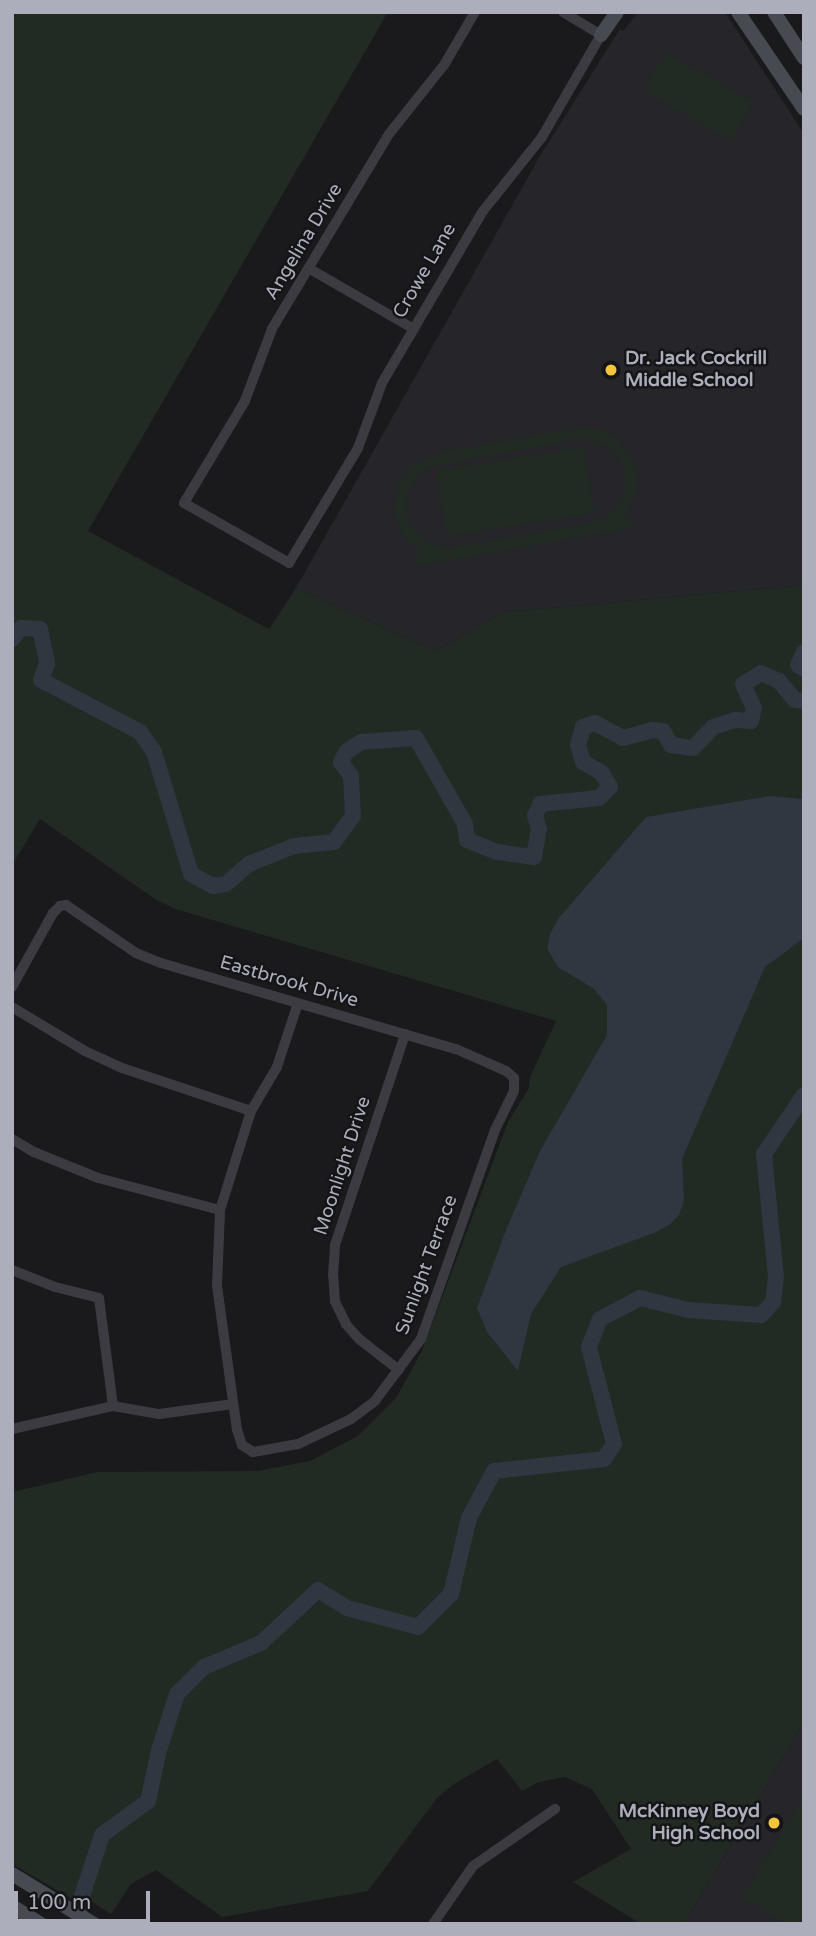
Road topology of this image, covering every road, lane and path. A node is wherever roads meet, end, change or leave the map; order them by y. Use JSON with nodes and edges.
{"nodes":[{"id":1,"x":475,"y":12,"type":"edge"},
{"id":2,"x":563,"y":12,"type":"edge"},
{"id":3,"x":617,"y":12,"type":"edge"},
{"id":4,"x":738,"y":12,"type":"edge"},
{"id":5,"x":774,"y":12,"type":"edge"},
{"id":6,"x":601,"y":35,"type":"junction"},
{"id":7,"x":804,"y":58,"type":"edge"},
{"id":8,"x":804,"y":110,"type":"edge"},
{"id":9,"x":310,"y":269,"type":"junction"},
{"id":10,"x":414,"y":328,"type":"junction"},
{"id":11,"x":289,"y":563,"type":"joint"},
{"id":12,"x":12,"y":987,"type":"edge"},
{"id":13,"x":298,"y":1003,"type":"junction"},
{"id":14,"x":12,"y":1007,"type":"edge"},
{"id":15,"x":405,"y":1034,"type":"junction"},
{"id":16,"x":514,"y":1078,"type":"joint"},
{"id":17,"x":251,"y":1111,"type":"junction"},
{"id":18,"x":12,"y":1139,"type":"edge"},
{"id":19,"x":220,"y":1210,"type":"junction"},
{"id":20,"x":12,"y":1270,"type":"edge"},
{"id":21,"x":399,"y":1370,"type":"junction"},
{"id":22,"x":233,"y":1404,"type":"junction"},
{"id":23,"x":113,"y":1406,"type":"junction"},
{"id":24,"x":12,"y":1429,"type":"edge"},
{"id":25,"x":555,"y":1809,"type":"dead end"},
{"id":26,"x":12,"y":1874,"type":"edge"},
{"id":27,"x":12,"y":1906,"type":"edge"},
{"id":28,"x":41,"y":1924,"type":"edge"},
{"id":29,"x":94,"y":1924,"type":"edge"},
{"id":30,"x":433,"y":1924,"type":"edge"}],
"edges":[{"from":1,"to":9,"type":"street","name":"Angelina Drive"},
{"from":2,"to":6,"type":"street"},
{"from":3,"to":6,"type":"main road","name":"Crowe Lane"},
{"from":4,"to":8,"type":"main road"},
{"from":5,"to":7,"type":"main road"},
{"from":6,"to":10,"type":"street","name":"Crowe Lane"},
{"from":9,"to":10,"type":"street"},
{"from":9,"to":11,"type":"street","name":"Angelina Drive"},
{"from":10,"to":11,"type":"street","name":"Crowe Lane"},
{"from":12,"to":13,"type":"street","name":"Eastbrook Drive"},
{"from":13,"to":15,"type":"street","name":"Eastbrook Drive"},
{"from":13,"to":17,"type":"street"},
{"from":14,"to":17,"type":"street"},
{"from":15,"to":16,"type":"street","name":"Eastbrook Drive"},
{"from":15,"to":21,"type":"street","name":"Moonlight Drive"},
{"from":16,"to":21,"type":"street","name":"Sunlight Terrace"},
{"from":17,"to":19,"type":"street"},
{"from":18,"to":19,"type":"street"},
{"from":19,"to":22,"type":"street"},
{"from":20,"to":23,"type":"street"},
{"from":21,"to":22,"type":"street","name":"Sunlight Terrace"},
{"from":22,"to":23,"type":"street"},
{"from":23,"to":24,"type":"street"},
{"from":25,"to":30,"type":"street"},
{"from":26,"to":29,"type":"main road"},
{"from":27,"to":28,"type":"main road"}]}
